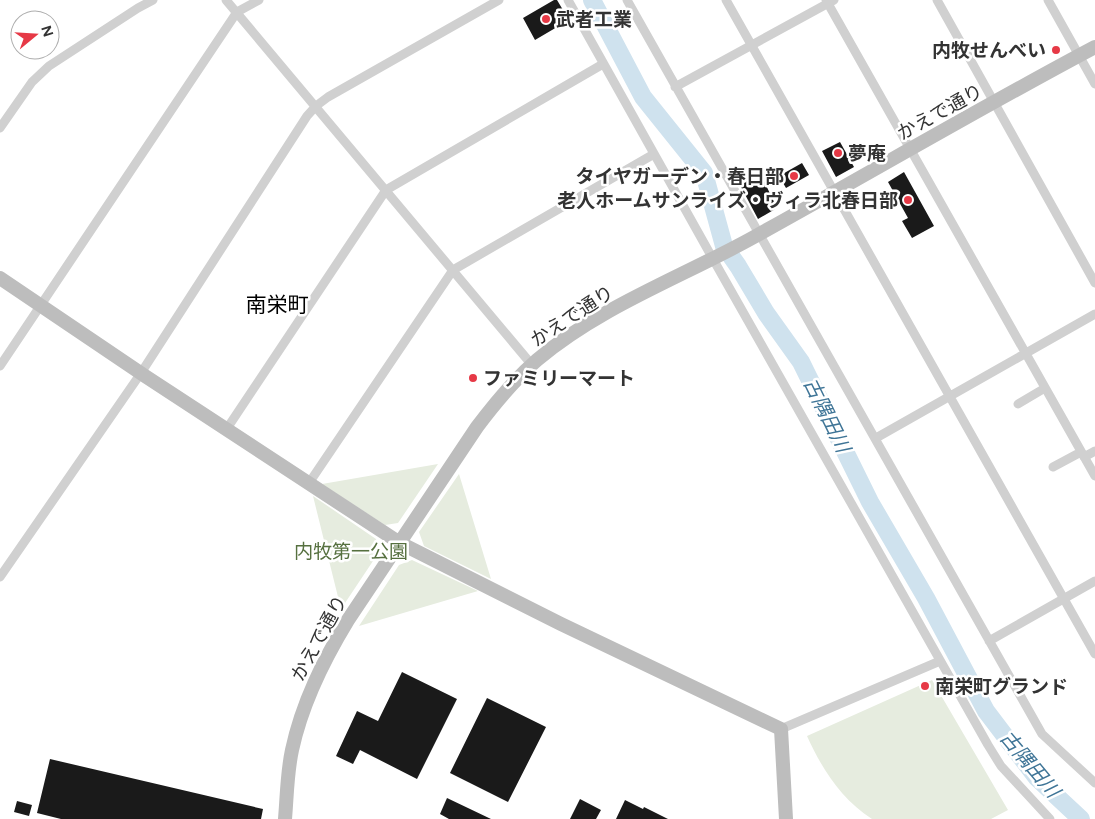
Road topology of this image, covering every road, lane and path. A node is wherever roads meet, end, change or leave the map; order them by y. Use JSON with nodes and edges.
{"nodes":[{"id":1,"x":153,"y":0,"type":"edge"},
{"id":2,"x":226,"y":0,"type":"edge"},
{"id":3,"x":259,"y":0,"type":"edge"},
{"id":4,"x":499,"y":0,"type":"edge"},
{"id":5,"x":568,"y":0,"type":"edge"},
{"id":6,"x":627,"y":0,"type":"edge"},
{"id":7,"x":726,"y":0,"type":"edge"},
{"id":8,"x":937,"y":0,"type":"edge"},
{"id":9,"x":1048,"y":0,"type":"edge"},
{"id":10,"x":829,"y":1,"type":"edge"},
{"id":11,"x":237,"y":12,"type":"junction"},
{"id":12,"x":750,"y":46,"type":"junction"},
{"id":13,"x":1095,"y":47,"type":"edge"},
{"id":14,"x":1079,"y":55,"type":"junction"},
{"id":15,"x":604,"y":64,"type":"junction"},
{"id":16,"x":1095,"y":84,"type":"edge"},
{"id":17,"x":676,"y":87,"type":"junction"},
{"id":18,"x":994,"y":102,"type":"junction"},
{"id":19,"x":316,"y":106,"type":"junction"},
{"id":20,"x":0,"y":128,"type":"edge"},
{"id":21,"x":911,"y":149,"type":"junction"},
{"id":22,"x":654,"y":154,"type":"junction"},
{"id":23,"x":386,"y":190,"type":"junction"},
{"id":24,"x":834,"y":192,"type":"junction"},
{"id":25,"x":758,"y":235,"type":"junction"},
{"id":26,"x":716,"y":258,"type":"junction"},
{"id":27,"x":453,"y":270,"type":"junction"},
{"id":28,"x":0,"y":278,"type":"edge"},
{"id":29,"x":1095,"y":283,"type":"edge"},
{"id":30,"x":42,"y":306,"type":"junction"},
{"id":31,"x":1095,"y":314,"type":"edge"},
{"id":32,"x":1026,"y":353,"type":"junction"},
{"id":33,"x":532,"y":365,"type":"junction"},
{"id":34,"x":0,"y":366,"type":"edge"},
{"id":35,"x":141,"y":373,"type":"junction"},
{"id":36,"x":1046,"y":388,"type":"junction"},
{"id":37,"x":950,"y":396,"type":"junction"},
{"id":38,"x":1018,"y":404,"type":"dead end"},
{"id":39,"x":226,"y":430,"type":"junction"},
{"id":40,"x":876,"y":438,"type":"junction"},
{"id":41,"x":1095,"y":451,"type":"edge"},
{"id":42,"x":1083,"y":454,"type":"junction"},
{"id":43,"x":1053,"y":467,"type":"dead end"},
{"id":44,"x":1095,"y":476,"type":"edge"},
{"id":45,"x":309,"y":483,"type":"junction"},
{"id":46,"x":400,"y":543,"type":"junction"},
{"id":47,"x":0,"y":578,"type":"edge"},
{"id":48,"x":1095,"y":581,"type":"edge"},
{"id":49,"x":1063,"y":599,"type":"junction"},
{"id":50,"x":990,"y":640,"type":"junction"},
{"id":51,"x":1095,"y":654,"type":"edge"},
{"id":52,"x":940,"y":661,"type":"junction"},
{"id":53,"x":781,"y":729,"type":"junction"},
{"id":54,"x":1095,"y":783,"type":"edge"},
{"id":55,"x":285,"y":819,"type":"edge"},
{"id":56,"x":786,"y":819,"type":"edge"},
{"id":57,"x":1050,"y":819,"type":"edge"}],
"edges":[{"from":1,"to":20,"type":"street"},
{"from":2,"to":11,"type":"street"},
{"from":3,"to":11,"type":"street"},
{"from":4,"to":19,"type":"street"},
{"from":5,"to":15,"type":"street"},
{"from":6,"to":17,"type":"street"},
{"from":7,"to":12,"type":"street"},
{"from":8,"to":18,"type":"street"},
{"from":9,"to":14,"type":"street"},
{"from":10,"to":12,"type":"street"},
{"from":10,"to":21,"type":"street"},
{"from":11,"to":19,"type":"street"},
{"from":11,"to":30,"type":"street"},
{"from":12,"to":17,"type":"street"},
{"from":12,"to":24,"type":"street"},
{"from":13,"to":14,"type":"street","name":"かえで通り"},
{"from":14,"to":16,"type":"street"},
{"from":14,"to":18,"type":"street","name":"かえで通り"},
{"from":15,"to":22,"type":"street"},
{"from":15,"to":23,"type":"street"},
{"from":17,"to":25,"type":"street"},
{"from":18,"to":21,"type":"street","name":"かえで通り"},
{"from":18,"to":29,"type":"street"},
{"from":19,"to":23,"type":"street"},
{"from":19,"to":35,"type":"street"},
{"from":21,"to":24,"type":"street","name":"かえで通り"},
{"from":21,"to":32,"type":"street"},
{"from":22,"to":26,"type":"street"},
{"from":22,"to":27,"type":"street"},
{"from":23,"to":27,"type":"street"},
{"from":23,"to":39,"type":"street"},
{"from":24,"to":25,"type":"street","name":"かえで通り"},
{"from":24,"to":37,"type":"street"},
{"from":25,"to":26,"type":"street","name":"かえで通り"},
{"from":25,"to":40,"type":"street"},
{"from":26,"to":33,"type":"street","name":"かえで通り"},
{"from":26,"to":52,"type":"street"},
{"from":27,"to":33,"type":"street"},
{"from":27,"to":45,"type":"street"},
{"from":28,"to":30,"type":"street"},
{"from":30,"to":34,"type":"street"},
{"from":30,"to":35,"type":"street"},
{"from":31,"to":32,"type":"street"},
{"from":32,"to":36,"type":"street"},
{"from":32,"to":37,"type":"street"},
{"from":33,"to":46,"type":"street","name":"かえで通り"},
{"from":35,"to":39,"type":"street"},
{"from":35,"to":47,"type":"street"},
{"from":36,"to":38,"type":"street"},
{"from":36,"to":42,"type":"street"},
{"from":37,"to":40,"type":"street"},
{"from":37,"to":49,"type":"street"},
{"from":39,"to":45,"type":"street"},
{"from":40,"to":50,"type":"street"},
{"from":41,"to":42,"type":"street"},
{"from":42,"to":43,"type":"street"},
{"from":42,"to":44,"type":"street"},
{"from":45,"to":46,"type":"street"},
{"from":46,"to":53,"type":"street"},
{"from":46,"to":55,"type":"street","name":"かえで通り"},
{"from":48,"to":49,"type":"street"},
{"from":49,"to":50,"type":"street"},
{"from":49,"to":51,"type":"street"},
{"from":50,"to":54,"type":"street"},
{"from":52,"to":53,"type":"street"},
{"from":52,"to":57,"type":"street"},
{"from":53,"to":56,"type":"street"}]}
